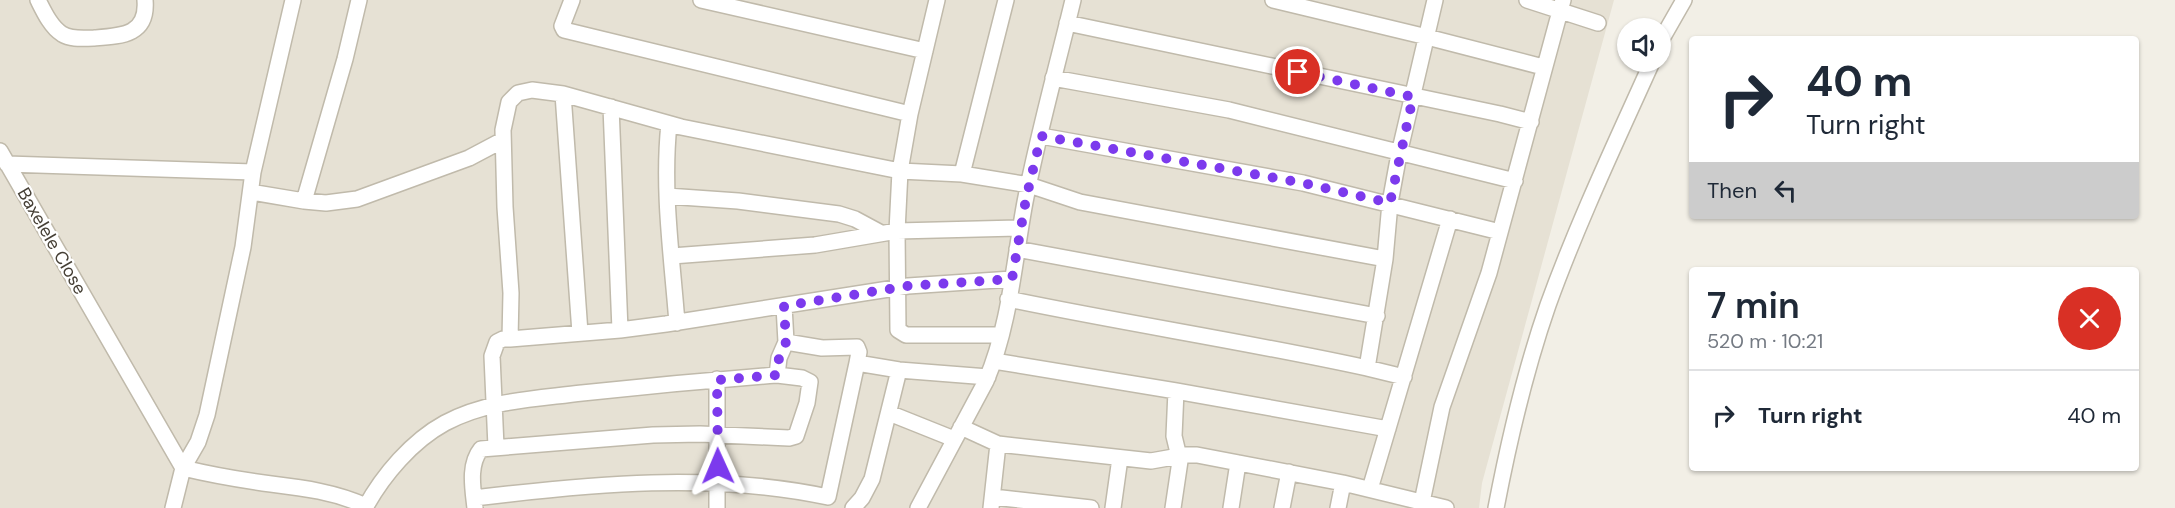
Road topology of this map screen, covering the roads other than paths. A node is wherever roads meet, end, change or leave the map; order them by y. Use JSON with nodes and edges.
{"nodes":[{"id":1,"x":38,"y":0,"type":"edge"},
{"id":2,"x":145,"y":0,"type":"edge"},
{"id":3,"x":293,"y":0,"type":"edge"},
{"id":4,"x":359,"y":0,"type":"edge"},
{"id":5,"x":572,"y":0,"type":"edge"},
{"id":6,"x":701,"y":0,"type":"edge"},
{"id":7,"x":937,"y":0,"type":"edge"},
{"id":8,"x":1006,"y":0,"type":"edge"},
{"id":9,"x":1073,"y":0,"type":"edge"},
{"id":10,"x":1274,"y":0,"type":"edge"},
{"id":11,"x":1436,"y":0,"type":"edge"},
{"id":12,"x":1527,"y":0,"type":"edge"},
{"id":13,"x":1684,"y":0,"type":"edge"},
{"id":14,"x":1561,"y":5,"type":"edge"},
{"id":15,"x":1067,"y":23,"type":"junction"},
{"id":16,"x":1598,"y":23,"type":"dead end"},
{"id":17,"x":1671,"y":23,"type":"edge"},
{"id":18,"x":1427,"y":37,"type":"junction"},
{"id":19,"x":925,"y":51,"type":"junction"},
{"id":20,"x":1543,"y":67,"type":"junction"},
{"id":21,"x":1648,"y":72,"type":"edge"},
{"id":22,"x":1053,"y":78,"type":"junction"},
{"id":23,"x":563,"y":94,"type":"junction"},
{"id":24,"x":1413,"y":97,"type":"junction"},
{"id":25,"x":611,"y":107,"type":"junction"},
{"id":26,"x":910,"y":114,"type":"junction"},
{"id":27,"x":1531,"y":122,"type":"junction"},
{"id":28,"x":669,"y":124,"type":"junction"},
{"id":29,"x":1041,"y":136,"type":"junction"},
{"id":30,"x":503,"y":141,"type":"junction"},
{"id":31,"x":1399,"y":154,"type":"junction"},
{"id":32,"x":4,"y":158,"type":"edge"},
{"id":33,"x":900,"y":171,"type":"junction"},
{"id":34,"x":253,"y":172,"type":"junction"},
{"id":35,"x":962,"y":174,"type":"junction"},
{"id":36,"x":1515,"y":181,"type":"junction"},
{"id":37,"x":1029,"y":185,"type":"junction"},
{"id":38,"x":251,"y":192,"type":"junction"},
{"id":39,"x":667,"y":196,"type":"junction"},
{"id":40,"x":304,"y":201,"type":"junction"},
{"id":41,"x":1390,"y":203,"type":"junction"},
{"id":42,"x":1450,"y":219,"type":"junction"},
{"id":43,"x":1020,"y":228,"type":"junction"},
{"id":44,"x":897,"y":231,"type":"junction"},
{"id":45,"x":1500,"y":232,"type":"junction"},
{"id":46,"x":881,"y":233,"type":"junction"},
{"id":47,"x":1017,"y":249,"type":"junction"},
{"id":48,"x":672,"y":256,"type":"junction"},
{"id":49,"x":1385,"y":259,"type":"junction"},
{"id":50,"x":1012,"y":279,"type":"junction"},
{"id":51,"x":898,"y":288,"type":"junction"},
{"id":52,"x":1008,"y":299,"type":"junction"},
{"id":53,"x":784,"y":306,"type":"junction"},
{"id":54,"x":1377,"y":316,"type":"junction"},
{"id":55,"x":677,"y":322,"type":"junction"},
{"id":56,"x":620,"y":330,"type":"junction"},
{"id":57,"x":580,"y":333,"type":"junction"},
{"id":58,"x":1001,"y":335,"type":"junction"},
{"id":59,"x":510,"y":339,"type":"junction"},
{"id":60,"x":786,"y":342,"type":"junction"},
{"id":61,"x":994,"y":361,"type":"junction"},
{"id":62,"x":857,"y":363,"type":"junction"},
{"id":63,"x":1367,"y":368,"type":"junction"},
{"id":64,"x":899,"y":370,"type":"junction"},
{"id":65,"x":777,"y":375,"type":"junction"},
{"id":66,"x":1404,"y":376,"type":"junction"},
{"id":67,"x":988,"y":377,"type":"junction"},
{"id":68,"x":717,"y":380,"type":"junction"},
{"id":69,"x":1176,"y":391,"type":"junction"},
{"id":70,"x":494,"y":404,"type":"junction"},
{"id":71,"x":889,"y":413,"type":"junction"},
{"id":72,"x":1388,"y":429,"type":"junction"},
{"id":73,"x":958,"y":433,"type":"junction"},
{"id":74,"x":718,"y":434,"type":"junction"},
{"id":75,"x":998,"y":444,"type":"junction"},
{"id":76,"x":496,"y":447,"type":"junction"},
{"id":77,"x":1180,"y":456,"type":"junction"},
{"id":78,"x":1120,"y":458,"type":"junction"},
{"id":79,"x":1238,"y":463,"type":"junction"},
{"id":80,"x":183,"y":468,"type":"junction"},
{"id":81,"x":1289,"y":472,"type":"junction"},
{"id":82,"x":718,"y":483,"type":"junction"},
{"id":83,"x":1343,"y":483,"type":"junction"},
{"id":84,"x":1370,"y":489,"type":"junction"},
{"id":85,"x":828,"y":497,"type":"junction"},
{"id":86,"x":1392,"y":501,"type":"edge"},
{"id":87,"x":992,"y":502,"type":"edge"},
{"id":88,"x":474,"y":503,"type":"edge"},
{"id":89,"x":854,"y":506,"type":"edge"},
{"id":90,"x":1049,"y":506,"type":"edge"},
{"id":91,"x":1434,"y":506,"type":"edge"},
{"id":92,"x":366,"y":507,"type":"edge"},
{"id":93,"x":173,"y":508,"type":"edge"},
{"id":94,"x":717,"y":508,"type":"edge"},
{"id":95,"x":918,"y":508,"type":"edge"},
{"id":96,"x":1091,"y":508,"type":"edge"},
{"id":97,"x":1113,"y":508,"type":"edge"},
{"id":98,"x":1173,"y":508,"type":"edge"},
{"id":99,"x":1231,"y":508,"type":"edge"},
{"id":100,"x":1282,"y":508,"type":"edge"},
{"id":101,"x":1338,"y":508,"type":"edge"},
{"id":102,"x":1496,"y":508,"type":"edge"}],
"edges":[{"from":1,"to":2,"type":"street"},
{"from":3,"to":34,"type":"street"},
{"from":4,"to":40,"type":"street"},
{"from":5,"to":26,"type":"street"},
{"from":6,"to":19,"type":"street"},
{"from":7,"to":19,"type":"street"},
{"from":8,"to":35,"type":"street"},
{"from":9,"to":15,"type":"street"},
{"from":10,"to":18,"type":"street"},
{"from":11,"to":18,"type":"street"},
{"from":12,"to":14,"type":"street"},
{"from":13,"to":17,"type":"street"},
{"from":14,"to":16,"type":"street"},
{"from":14,"to":20,"type":"street"},
{"from":15,"to":22,"type":"street"},
{"from":15,"to":24,"type":"street"},
{"from":18,"to":20,"type":"street"},
{"from":18,"to":24,"type":"street"},
{"from":19,"to":26,"type":"street"},
{"from":20,"to":27,"type":"street"},
{"from":21,"to":102,"type":"street"},
{"from":22,"to":29,"type":"street"},
{"from":22,"to":31,"type":"street"},
{"from":23,"to":25,"type":"street"},
{"from":23,"to":30,"type":"street"},
{"from":23,"to":57,"type":"street"},
{"from":24,"to":27,"type":"street"},
{"from":24,"to":31,"type":"street"},
{"from":25,"to":28,"type":"street"},
{"from":25,"to":56,"type":"street"},
{"from":26,"to":33,"type":"street"},
{"from":27,"to":36,"type":"street"},
{"from":28,"to":33,"type":"street"},
{"from":28,"to":39,"type":"street"},
{"from":29,"to":37,"type":"street"},
{"from":29,"to":41,"type":"street"},
{"from":30,"to":40,"type":"street"},
{"from":30,"to":59,"type":"street"},
{"from":31,"to":36,"type":"street"},
{"from":31,"to":41,"type":"street"},
{"from":32,"to":34,"type":"street","name":"Baxelele Close"},
{"from":32,"to":80,"type":"street","name":"Baxelele Close"},
{"from":33,"to":35,"type":"street"},
{"from":33,"to":44,"type":"street"},
{"from":34,"to":38,"type":"street"},
{"from":35,"to":37,"type":"street"},
{"from":36,"to":45,"type":"street"},
{"from":37,"to":43,"type":"street"},
{"from":37,"to":49,"type":"street"},
{"from":38,"to":40,"type":"street"},
{"from":38,"to":80,"type":"street"},
{"from":39,"to":46,"type":"street"},
{"from":39,"to":48,"type":"street"},
{"from":41,"to":42,"type":"street"},
{"from":41,"to":49,"type":"street"},
{"from":42,"to":45,"type":"street"},
{"from":42,"to":66,"type":"street"},
{"from":43,"to":44,"type":"street"},
{"from":43,"to":47,"type":"street"},
{"from":44,"to":46,"type":"street"},
{"from":44,"to":51,"type":"street"},
{"from":45,"to":91,"type":"street"},
{"from":46,"to":48,"type":"street"},
{"from":47,"to":50,"type":"street"},
{"from":47,"to":54,"type":"street"},
{"from":48,"to":55,"type":"street"},
{"from":49,"to":54,"type":"street"},
{"from":50,"to":51,"type":"street"},
{"from":50,"to":52,"type":"street"},
{"from":51,"to":53,"type":"street"},
{"from":51,"to":58,"type":"street"},
{"from":52,"to":58,"type":"street"},
{"from":52,"to":63,"type":"street"},
{"from":53,"to":55,"type":"street"},
{"from":53,"to":60,"type":"street"},
{"from":54,"to":63,"type":"street"},
{"from":55,"to":56,"type":"street"},
{"from":56,"to":57,"type":"street"},
{"from":57,"to":59,"type":"street"},
{"from":58,"to":61,"type":"street"},
{"from":59,"to":70,"type":"street"},
{"from":60,"to":62,"type":"street"},
{"from":60,"to":65,"type":"street"},
{"from":61,"to":67,"type":"street"},
{"from":61,"to":69,"type":"street"},
{"from":62,"to":64,"type":"street"},
{"from":62,"to":85,"type":"street"},
{"from":63,"to":66,"type":"street"},
{"from":64,"to":67,"type":"street"},
{"from":64,"to":71,"type":"street"},
{"from":65,"to":68,"type":"street"},
{"from":65,"to":74,"type":"street"},
{"from":66,"to":72,"type":"street"},
{"from":67,"to":73,"type":"street"},
{"from":68,"to":70,"type":"street"},
{"from":68,"to":74,"type":"street"},
{"from":69,"to":72,"type":"street"},
{"from":69,"to":77,"type":"street"},
{"from":70,"to":76,"type":"street"},
{"from":70,"to":92,"type":"street"},
{"from":71,"to":73,"type":"street"},
{"from":71,"to":89,"type":"street"},
{"from":72,"to":84,"type":"street"},
{"from":73,"to":75,"type":"street"},
{"from":73,"to":95,"type":"street"},
{"from":74,"to":76,"type":"street"},
{"from":74,"to":82,"type":"street"},
{"from":75,"to":78,"type":"street"},
{"from":75,"to":87,"type":"street"},
{"from":76,"to":88,"type":"street"},
{"from":77,"to":78,"type":"street"},
{"from":77,"to":79,"type":"street"},
{"from":77,"to":98,"type":"street"},
{"from":78,"to":97,"type":"street"},
{"from":79,"to":81,"type":"street"},
{"from":79,"to":99,"type":"street"},
{"from":80,"to":92,"type":"street"},
{"from":80,"to":93,"type":"street"},
{"from":81,"to":83,"type":"street"},
{"from":81,"to":100,"type":"street"},
{"from":82,"to":85,"type":"street"},
{"from":82,"to":88,"type":"street"},
{"from":82,"to":94,"type":"street"},
{"from":83,"to":84,"type":"street"},
{"from":83,"to":101,"type":"street"},
{"from":84,"to":86,"type":"street"},
{"from":85,"to":89,"type":"street"},
{"from":86,"to":91,"type":"street"},
{"from":87,"to":90,"type":"street"},
{"from":90,"to":96,"type":"street"}]}
